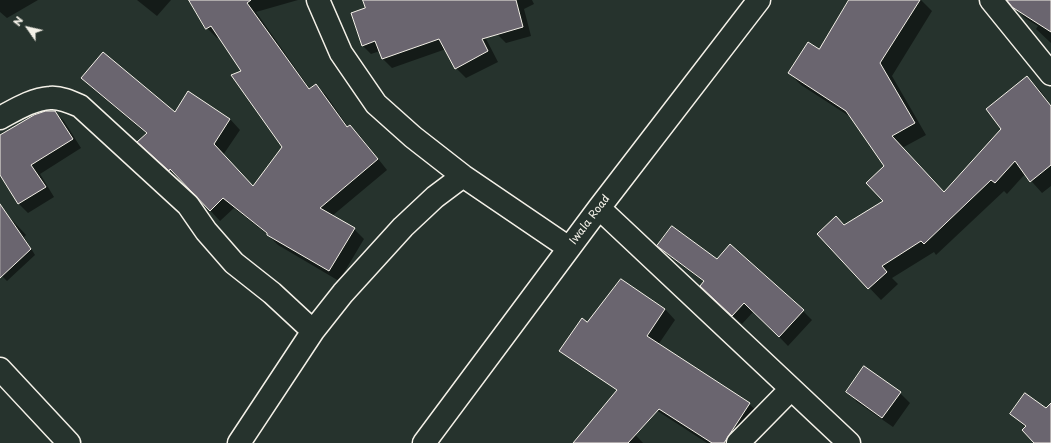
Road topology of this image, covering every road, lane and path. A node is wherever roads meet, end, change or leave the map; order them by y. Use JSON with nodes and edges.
{"nodes":[{"id":1,"x":318,"y":0,"type":"edge"},
{"id":2,"x":759,"y":0,"type":"edge"},
{"id":3,"x":991,"y":0,"type":"edge"},
{"id":4,"x":1051,"y":74,"type":"edge"},
{"id":5,"x":0,"y":118,"type":"edge"},
{"id":6,"x":463,"y":176,"type":"junction"},
{"id":7,"x":599,"y":208,"type":"junction"},
{"id":8,"x":569,"y":248,"type":"junction"},
{"id":9,"x":313,"y":331,"type":"junction"},
{"id":10,"x":0,"y":369,"type":"edge"},
{"id":11,"x":791,"y":389,"type":"junction"},
{"id":12,"x":69,"y":443,"type":"edge"},
{"id":13,"x":239,"y":443,"type":"edge"},
{"id":14,"x":424,"y":443,"type":"edge"},
{"id":15,"x":738,"y":443,"type":"edge"},
{"id":16,"x":849,"y":443,"type":"edge"}],
"edges":[{"from":1,"to":6,"type":"street"},
{"from":2,"to":7,"type":"street","name":"Iwala Road"},
{"from":3,"to":4,"type":"street"},
{"from":5,"to":9,"type":"street"},
{"from":6,"to":8,"type":"street"},
{"from":6,"to":9,"type":"street"},
{"from":7,"to":8,"type":"street","name":"Iwala Road"},
{"from":7,"to":11,"type":"street"},
{"from":8,"to":14,"type":"street","name":"Iwala Road"},
{"from":9,"to":13,"type":"street"},
{"from":10,"to":12,"type":"street"},
{"from":11,"to":15,"type":"street"},
{"from":11,"to":16,"type":"street"}]}
